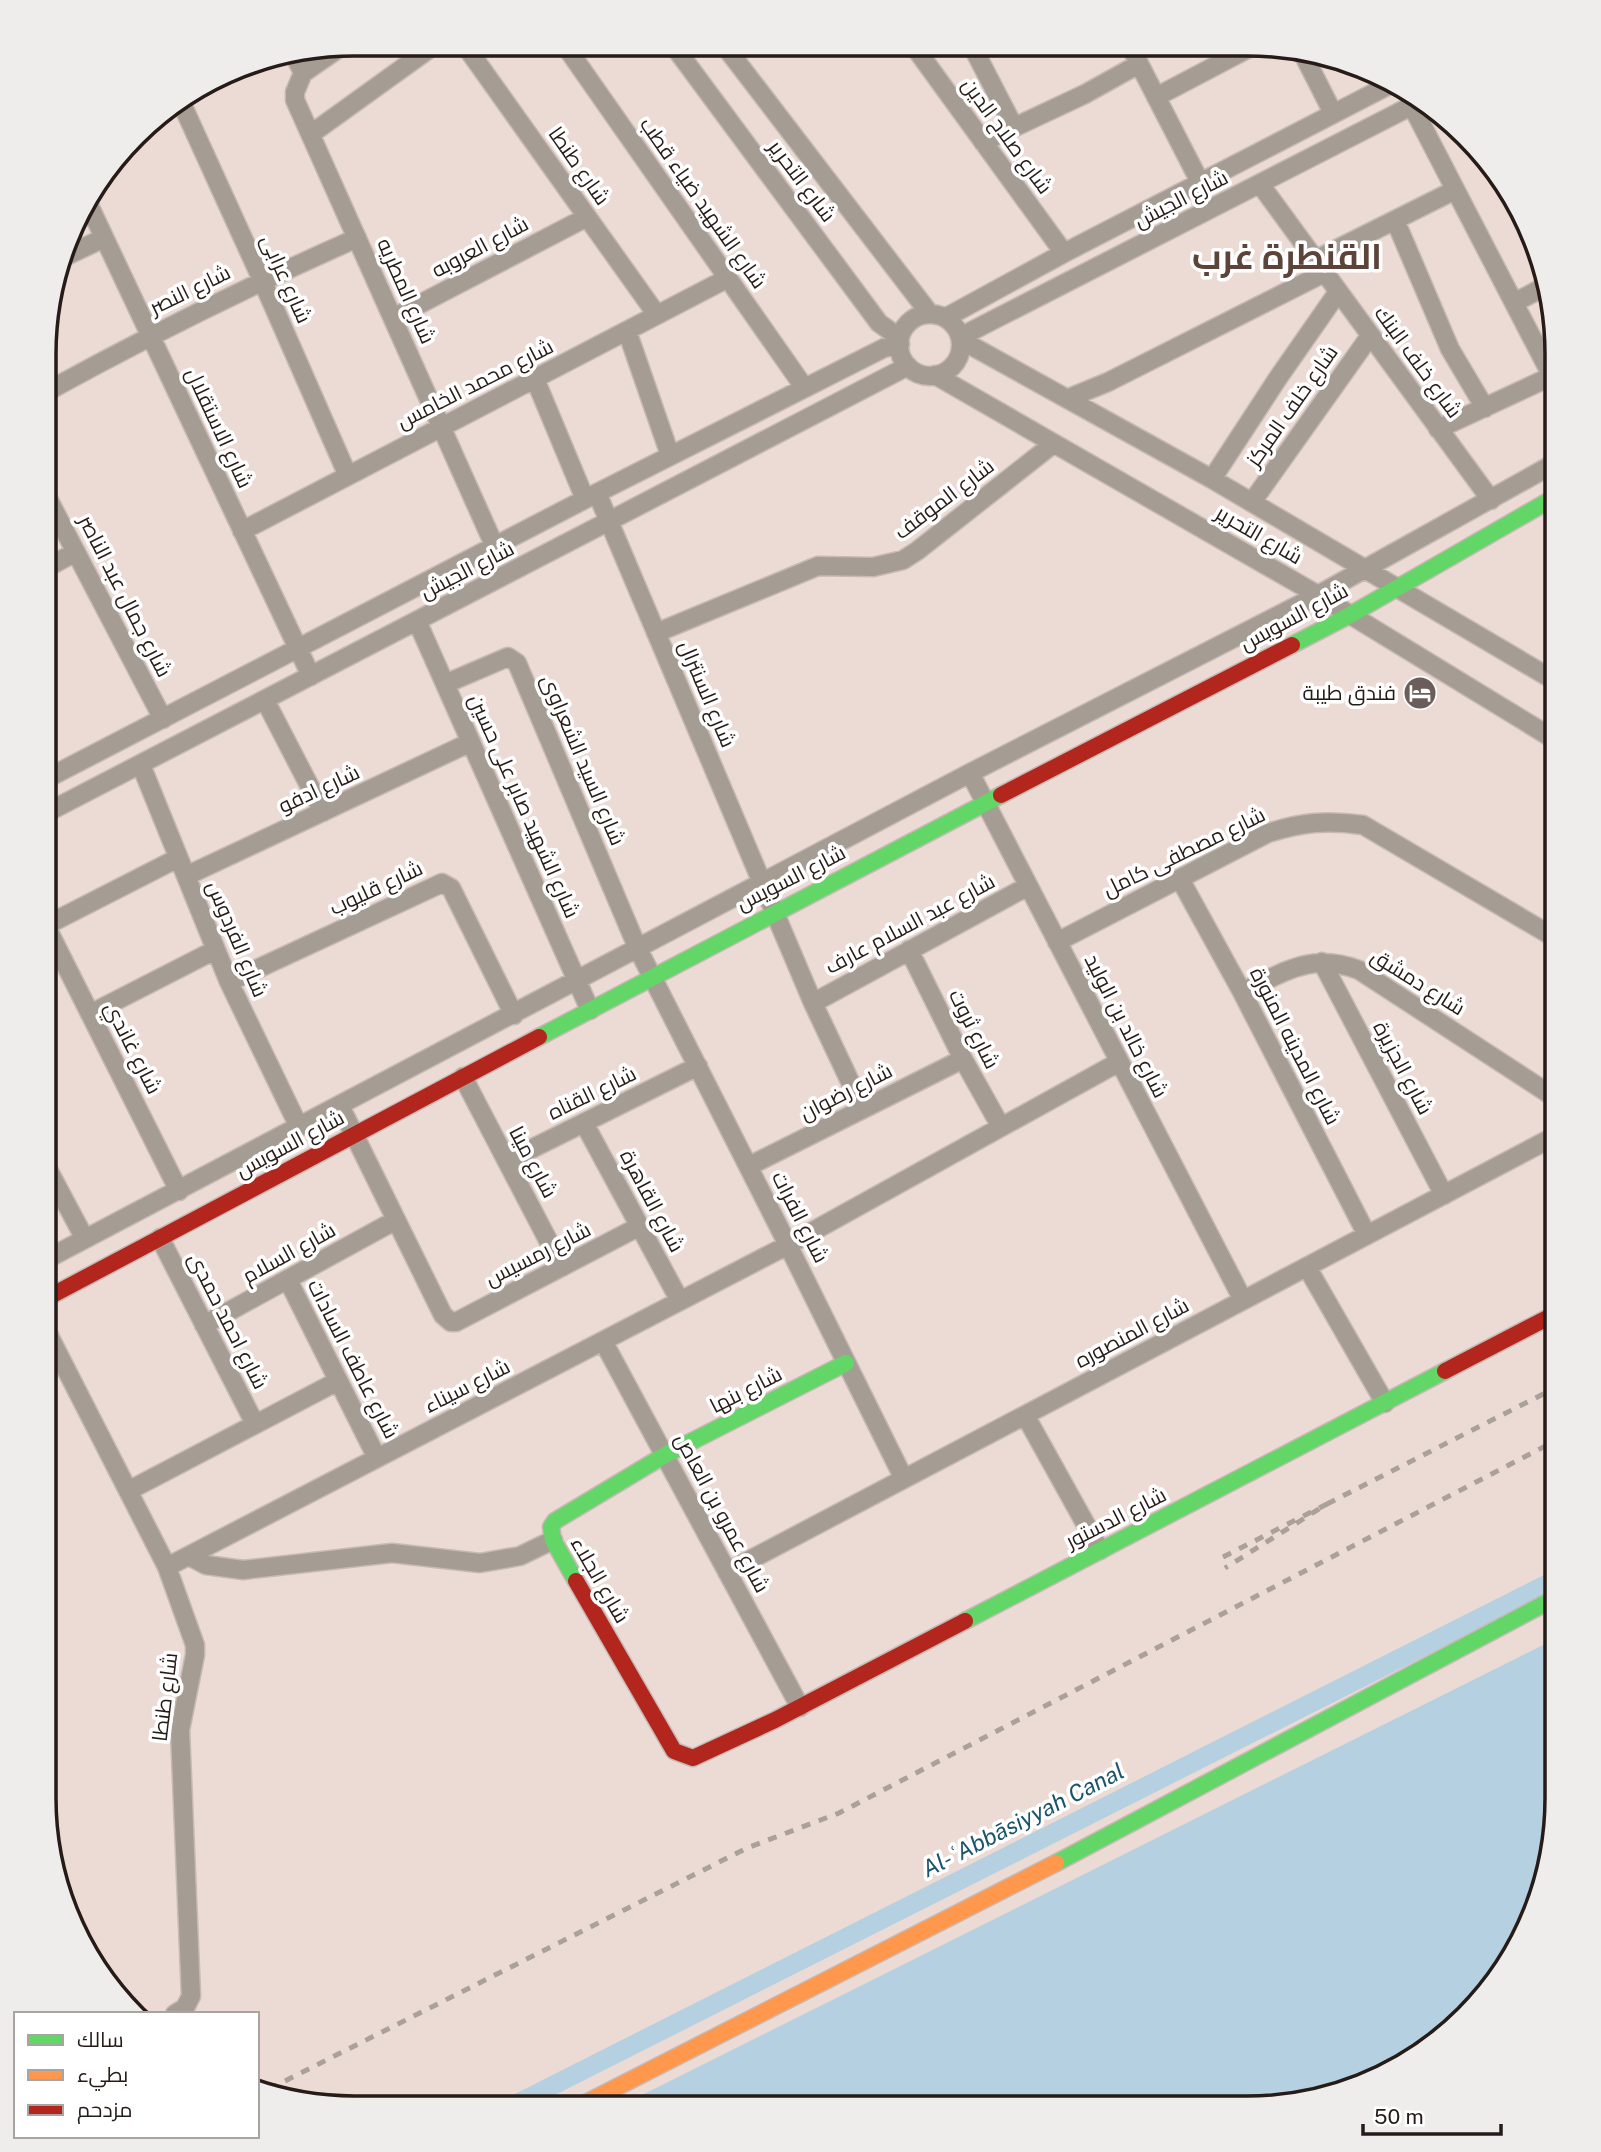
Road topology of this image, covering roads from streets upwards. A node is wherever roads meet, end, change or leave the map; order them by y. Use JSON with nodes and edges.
{"nodes":[{"id":1,"x":419,"y":56,"type":"edge"},
{"id":2,"x":473,"y":56,"type":"edge"},
{"id":3,"x":572,"y":56,"type":"edge"},
{"id":4,"x":681,"y":56,"type":"edge"},
{"id":5,"x":733,"y":56,"type":"edge"},
{"id":6,"x":921,"y":56,"type":"edge"},
{"id":7,"x":977,"y":56,"type":"edge"},
{"id":8,"x":1135,"y":56,"type":"edge"},
{"id":9,"x":1234,"y":56,"type":"edge"},
{"id":10,"x":325,"y":58,"type":"edge"},
{"id":11,"x":298,"y":62,"type":"edge"},
{"id":12,"x":1307,"y":62,"type":"edge"},
{"id":13,"x":1139,"y":64,"type":"junction"},
{"id":14,"x":303,"y":73,"type":"junction"},
{"id":15,"x":1382,"y":89,"type":"edge"},
{"id":16,"x":1156,"y":97,"type":"junction"},
{"id":17,"x":1357,"y":102,"type":"junction"},
{"id":18,"x":1412,"y":106,"type":"edge"},
{"id":19,"x":184,"y":109,"type":"edge"},
{"id":20,"x":1332,"y":113,"type":"junction"},
{"id":21,"x":1421,"y":113,"type":"edge"},
{"id":22,"x":1014,"y":127,"type":"junction"},
{"id":23,"x":1369,"y":128,"type":"junction"},
{"id":24,"x":311,"y":134,"type":"junction"},
{"id":25,"x":983,"y":142,"type":"junction"},
{"id":26,"x":1200,"y":182,"type":"junction"},
{"id":27,"x":1259,"y":184,"type":"junction"},
{"id":28,"x":1455,"y":190,"type":"junction"},
{"id":29,"x":92,"y":212,"type":"edge"},
{"id":30,"x":587,"y":217,"type":"junction"},
{"id":31,"x":1395,"y":220,"type":"junction"},
{"id":32,"x":104,"y":238,"type":"junction"},
{"id":33,"x":357,"y":238,"type":"junction"},
{"id":34,"x":74,"y":252,"type":"edge"},
{"id":35,"x":1064,"y":253,"type":"junction"},
{"id":36,"x":1319,"y":266,"type":"junction"},
{"id":37,"x":729,"y":278,"type":"junction"},
{"id":38,"x":262,"y":280,"type":"junction"},
{"id":39,"x":1538,"y":290,"type":"edge"},
{"id":40,"x":1338,"y":292,"type":"junction"},
{"id":41,"x":1514,"y":303,"type":"junction"},
{"id":42,"x":657,"y":315,"type":"junction"},
{"id":43,"x":938,"y":316,"type":"junction"},
{"id":44,"x":393,"y":318,"type":"junction"},
{"id":45,"x":626,"y":331,"type":"junction"},
{"id":46,"x":150,"y":335,"type":"junction"},
{"id":47,"x":1370,"y":336,"type":"junction"},
{"id":48,"x":960,"y":339,"type":"junction"},
{"id":49,"x":900,"y":341,"type":"junction"},
{"id":50,"x":1545,"y":362,"type":"edge"},
{"id":51,"x":908,"y":366,"type":"junction"},
{"id":52,"x":935,"y":375,"type":"junction"},
{"id":53,"x":535,"y":379,"type":"junction"},
{"id":54,"x":1545,"y":385,"type":"edge"},
{"id":55,"x":56,"y":387,"type":"edge"},
{"id":56,"x":804,"y":387,"type":"junction"},
{"id":57,"x":1069,"y":398,"type":"junction"},
{"id":58,"x":1485,"y":408,"type":"junction"},
{"id":59,"x":442,"y":427,"type":"junction"},
{"id":60,"x":1438,"y":429,"type":"junction"},
{"id":61,"x":1053,"y":444,"type":"junction"},
{"id":62,"x":670,"y":455,"type":"junction"},
{"id":63,"x":1545,"y":474,"type":"edge"},
{"id":64,"x":348,"y":476,"type":"junction"},
{"id":65,"x":1212,"y":479,"type":"junction"},
{"id":66,"x":591,"y":496,"type":"junction"},
{"id":67,"x":1491,"y":499,"type":"junction"},
{"id":68,"x":1252,"y":502,"type":"junction"},
{"id":69,"x":1545,"y":503,"type":"edge"},
{"id":70,"x":56,"y":514,"type":"edge"},
{"id":71,"x":609,"y":522,"type":"junction"},
{"id":72,"x":242,"y":531,"type":"junction"},
{"id":73,"x":495,"y":547,"type":"junction"},
{"id":74,"x":76,"y":552,"type":"junction"},
{"id":75,"x":56,"y":563,"type":"edge"},
{"id":76,"x":1366,"y":569,"type":"junction"},
{"id":77,"x":1398,"y":587,"type":"junction"},
{"id":78,"x":1318,"y":595,"type":"junction"},
{"id":79,"x":1350,"y":615,"type":"junction"},
{"id":80,"x":417,"y":621,"type":"junction"},
{"id":81,"x":656,"y":633,"type":"junction"},
{"id":82,"x":298,"y":648,"type":"junction"},
{"id":83,"x":1545,"y":675,"type":"edge"},
{"id":84,"x":311,"y":676,"type":"junction"},
{"id":85,"x":445,"y":684,"type":"junction"},
{"id":86,"x":265,"y":700,"type":"junction"},
{"id":87,"x":163,"y":719,"type":"junction"},
{"id":88,"x":1545,"y":734,"type":"edge"},
{"id":89,"x":471,"y":742,"type":"junction"},
{"id":90,"x":102,"y":750,"type":"junction"},
{"id":91,"x":141,"y":765,"type":"junction"},
{"id":92,"x":56,"y":772,"type":"edge"},
{"id":93,"x":970,"y":773,"type":"junction"},
{"id":94,"x":116,"y":778,"type":"junction"},
{"id":95,"x":986,"y":804,"type":"junction"},
{"id":96,"x":56,"y":808,"type":"edge"},
{"id":97,"x":323,"y":812,"type":"junction"},
{"id":98,"x":178,"y":858,"type":"junction"},
{"id":99,"x":186,"y":876,"type":"junction"},
{"id":100,"x":1180,"y":879,"type":"junction"},
{"id":101,"x":763,"y":884,"type":"junction"},
{"id":102,"x":1028,"y":886,"type":"junction"},
{"id":103,"x":775,"y":912,"type":"junction"},
{"id":104,"x":56,"y":921,"type":"edge"},
{"id":105,"x":1545,"y":932,"type":"edge"},
{"id":106,"x":1057,"y":942,"type":"junction"},
{"id":107,"x":56,"y":946,"type":"edge"},
{"id":108,"x":638,"y":949,"type":"junction"},
{"id":109,"x":215,"y":950,"type":"junction"},
{"id":110,"x":909,"y":950,"type":"junction"},
{"id":111,"x":1322,"y":962,"type":"junction"},
{"id":112,"x":652,"y":977,"type":"junction"},
{"id":113,"x":577,"y":981,"type":"junction"},
{"id":114,"x":229,"y":982,"type":"junction"},
{"id":115,"x":1242,"y":992,"type":"junction"},
{"id":116,"x":813,"y":1003,"type":"junction"},
{"id":117,"x":590,"y":1010,"type":"junction"},
{"id":118,"x":90,"y":1014,"type":"junction"},
{"id":119,"x":514,"y":1015,"type":"junction"},
{"id":120,"x":963,"y":1059,"type":"junction"},
{"id":121,"x":1119,"y":1062,"type":"junction"},
{"id":122,"x":698,"y":1066,"type":"junction"},
{"id":123,"x":463,"y":1077,"type":"junction"},
{"id":124,"x":1545,"y":1091,"type":"edge"},
{"id":125,"x":340,"y":1106,"type":"junction"},
{"id":126,"x":863,"y":1109,"type":"junction"},
{"id":127,"x":584,"y":1123,"type":"junction"},
{"id":128,"x":1001,"y":1127,"type":"junction"},
{"id":129,"x":299,"y":1128,"type":"junction"},
{"id":130,"x":355,"y":1135,"type":"junction"},
{"id":131,"x":1545,"y":1141,"type":"edge"},
{"id":132,"x":507,"y":1161,"type":"junction"},
{"id":133,"x":749,"y":1166,"type":"junction"},
{"id":134,"x":56,"y":1185,"type":"edge"},
{"id":135,"x":179,"y":1191,"type":"junction"},
{"id":136,"x":1444,"y":1195,"type":"junction"},
{"id":137,"x":396,"y":1220,"type":"junction"},
{"id":138,"x":640,"y":1226,"type":"junction"},
{"id":139,"x":1367,"y":1235,"type":"junction"},
{"id":140,"x":160,"y":1238,"type":"junction"},
{"id":141,"x":85,"y":1239,"type":"junction"},
{"id":142,"x":788,"y":1245,"type":"junction"},
{"id":143,"x":56,"y":1254,"type":"edge"},
{"id":144,"x":562,"y":1267,"type":"junction"},
{"id":145,"x":1307,"y":1267,"type":"junction"},
{"id":146,"x":288,"y":1280,"type":"junction"},
{"id":147,"x":56,"y":1293,"type":"edge"},
{"id":148,"x":1243,"y":1300,"type":"junction"},
{"id":149,"x":680,"y":1301,"type":"junction"},
{"id":150,"x":1545,"y":1319,"type":"edge"},
{"id":151,"x":205,"y":1325,"type":"junction"},
{"id":152,"x":603,"y":1341,"type":"junction"},
{"id":153,"x":56,"y":1350,"type":"edge"},
{"id":154,"x":846,"y":1363,"type":"junction"},
{"id":155,"x":338,"y":1381,"type":"junction"},
{"id":156,"x":1385,"y":1403,"type":"junction"},
{"id":157,"x":1026,"y":1415,"type":"junction"},
{"id":158,"x":255,"y":1424,"type":"junction"},
{"id":159,"x":665,"y":1455,"type":"junction"},
{"id":160,"x":377,"y":1458,"type":"junction"},
{"id":161,"x":904,"y":1479,"type":"junction"},
{"id":162,"x":128,"y":1492,"type":"junction"},
{"id":163,"x":553,"y":1540,"type":"junction"},
{"id":164,"x":1100,"y":1550,"type":"junction"},
{"id":165,"x":189,"y":1556,"type":"junction"},
{"id":166,"x":167,"y":1567,"type":"junction"},
{"id":167,"x":727,"y":1572,"type":"junction"},
{"id":168,"x":1545,"y":1603,"type":"edge"},
{"id":169,"x":800,"y":1707,"type":"junction"},
{"id":170,"x":693,"y":1758,"type":"joint"},
{"id":171,"x":179,"y":2012,"type":"edge"},
{"id":172,"x":600,"y":2096,"type":"edge"}],
"edges":[{"from":1,"to":24,"type":"street"},
{"from":2,"to":30,"type":"street","name":"شارع طنطا"},
{"from":3,"to":37,"type":"street","name":"شارع الشهيد ضياء قطب"},
{"from":4,"to":49,"type":"street","name":"شارع التحرير"},
{"from":5,"to":43,"type":"street","name":"شارع التحرير"},
{"from":6,"to":25,"type":"street","name":"شارع صلاح الدين"},
{"from":7,"to":22,"type":"street"},
{"from":8,"to":13,"type":"street"},
{"from":9,"to":16,"type":"street"},
{"from":10,"to":14,"type":"street"},
{"from":11,"to":14,"type":"street"},
{"from":12,"to":20,"type":"street"},
{"from":13,"to":16,"type":"street"},
{"from":13,"to":22,"type":"street"},
{"from":14,"to":24,"type":"street","name":"شارع المطريه"},
{"from":15,"to":17,"type":"street","name":"شارع الجيش"},
{"from":16,"to":26,"type":"street"},
{"from":17,"to":20,"type":"street","name":"شارع الجيش"},
{"from":17,"to":23,"type":"street"},
{"from":18,"to":23,"type":"street","name":"شارع الجيش"},
{"from":19,"to":38,"type":"street","name":"شارع عرابى"},
{"from":20,"to":26,"type":"street","name":"شارع الجيش"},
{"from":21,"to":28,"type":"street"},
{"from":22,"to":25,"type":"street"},
{"from":23,"to":27,"type":"street","name":"شارع الجيش"},
{"from":24,"to":33,"type":"street","name":"شارع المطريه"},
{"from":25,"to":35,"type":"street","name":"شارع صلاح الدين"},
{"from":26,"to":35,"type":"street","name":"شارع الجيش"},
{"from":27,"to":36,"type":"street","name":"شارع خلف البنك"},
{"from":27,"to":48,"type":"street","name":"شارع الجيش"},
{"from":28,"to":31,"type":"street"},
{"from":28,"to":41,"type":"street"},
{"from":29,"to":32,"type":"street","name":"شارع الاستقلال"},
{"from":30,"to":42,"type":"street","name":"شارع طنطا"},
{"from":30,"to":44,"type":"street","name":"شارع العروبه"},
{"from":31,"to":36,"type":"street"},
{"from":31,"to":58,"type":"street"},
{"from":32,"to":34,"type":"street"},
{"from":32,"to":46,"type":"street","name":"شارع الاستقلال"},
{"from":33,"to":38,"type":"street","name":"شارع النصر"},
{"from":33,"to":44,"type":"street","name":"شارع المطريه"},
{"from":35,"to":43,"type":"street","name":"شارع الجيش"},
{"from":36,"to":40,"type":"street","name":"شارع خلف البنك"},
{"from":36,"to":57,"type":"street"},
{"from":37,"to":42,"type":"street","name":"شارع محمد الخامس"},
{"from":37,"to":56,"type":"street","name":"شارع الشهيد ضياء قطب"},
{"from":38,"to":46,"type":"street","name":"شارع النصر"},
{"from":38,"to":64,"type":"street","name":"شارع عرابى"},
{"from":39,"to":41,"type":"street"},
{"from":40,"to":47,"type":"street","name":"شارع خلف البنك"},
{"from":40,"to":65,"type":"street"},
{"from":41,"to":50,"type":"street"},
{"from":42,"to":45,"type":"street","name":"شارع محمد الخامس"},
{"from":43,"to":48,"type":"street"},
{"from":43,"to":49,"type":"street","name":"شارع الجيش"},
{"from":44,"to":59,"type":"street","name":"شارع المطريه"},
{"from":45,"to":53,"type":"street","name":"شارع محمد الخامس"},
{"from":45,"to":62,"type":"street"},
{"from":46,"to":55,"type":"street","name":"شارع النصر"},
{"from":46,"to":72,"type":"street","name":"شارع الاستقلال"},
{"from":47,"to":60,"type":"street","name":"شارع خلف البنك"},
{"from":47,"to":68,"type":"street","name":"شارع خلف المركز"},
{"from":48,"to":52,"type":"street"},
{"from":48,"to":57,"type":"street","name":"شارع التحرير"},
{"from":49,"to":51,"type":"street"},
{"from":49,"to":56,"type":"street","name":"شارع الجيش"},
{"from":51,"to":52,"type":"street"},
{"from":51,"to":71,"type":"street","name":"شارع الجيش"},
{"from":52,"to":61,"type":"street","name":"شارع التحرير"},
{"from":53,"to":59,"type":"street","name":"شارع محمد الخامس"},
{"from":53,"to":66,"type":"street","name":"شارع السنترال"},
{"from":54,"to":58,"type":"street"},
{"from":56,"to":62,"type":"street","name":"شارع الجيش"},
{"from":57,"to":65,"type":"street","name":"شارع التحرير"},
{"from":58,"to":60,"type":"street"},
{"from":59,"to":64,"type":"street","name":"شارع محمد الخامس"},
{"from":59,"to":73,"type":"street","name":"شارع المطريه"},
{"from":60,"to":67,"type":"street","name":"شارع خلف البنك"},
{"from":61,"to":78,"type":"street","name":"شارع التحرير"},
{"from":61,"to":81,"type":"street","name":"شارع الموقف"},
{"from":62,"to":66,"type":"street","name":"شارع الجيش"},
{"from":63,"to":67,"type":"street","name":"شارع السويس"},
{"from":64,"to":72,"type":"street","name":"شارع محمد الخامس"},
{"from":65,"to":68,"type":"street","name":"شارع التحرير"},
{"from":66,"to":71,"type":"street","name":"شارع السنترال"},
{"from":66,"to":73,"type":"street","name":"شارع الجيش"},
{"from":67,"to":76,"type":"street","name":"شارع السويس"},
{"from":68,"to":76,"type":"street","name":"شارع التحرير"},
{"from":69,"to":77,"type":"street","name":"شارع السويس"},
{"from":70,"to":74,"type":"street","name":"شارع جمال عبد الناصر"},
{"from":71,"to":80,"type":"street","name":"شارع الجيش"},
{"from":71,"to":81,"type":"street","name":"شارع السنترال"},
{"from":72,"to":82,"type":"street","name":"شارع الاستقلال"},
{"from":73,"to":82,"type":"street","name":"شارع الجيش"},
{"from":74,"to":75,"type":"street"},
{"from":74,"to":87,"type":"street","name":"شارع جمال عبد الناصر"},
{"from":76,"to":77,"type":"street","name":"شارع التحرير"},
{"from":76,"to":78,"type":"street","name":"شارع السويس"},
{"from":77,"to":79,"type":"street","name":"شارع السويس"},
{"from":77,"to":83,"type":"street","name":"شارع التحرير"},
{"from":78,"to":79,"type":"street","name":"شارع التحرير"},
{"from":78,"to":93,"type":"street","name":"شارع السويس"},
{"from":79,"to":88,"type":"street","name":"شارع التحرير"},
{"from":79,"to":95,"type":"street","name":"شارع السويس"},
{"from":80,"to":84,"type":"street","name":"شارع الجيش"},
{"from":80,"to":85,"type":"street","name":"شارع الشهيد صابر على حسين"},
{"from":81,"to":101,"type":"street","name":"شارع السنترال"},
{"from":82,"to":84,"type":"street","name":"شارع الاستقلال"},
{"from":82,"to":87,"type":"street","name":"شارع الجيش"},
{"from":84,"to":86,"type":"street","name":"شارع الجيش"},
{"from":85,"to":89,"type":"street","name":"شارع الشهيد صابر على حسين"},
{"from":85,"to":108,"type":"street","name":"شارع السيد الشعراوى"},
{"from":86,"to":91,"type":"street","name":"شارع الجيش"},
{"from":86,"to":97,"type":"street"},
{"from":87,"to":90,"type":"street","name":"شارع الجيش"},
{"from":89,"to":97,"type":"street","name":"شارع ادفو"},
{"from":89,"to":113,"type":"street","name":"شارع الشهيد صابر على حسين"},
{"from":90,"to":92,"type":"street","name":"شارع الجيش"},
{"from":90,"to":94,"type":"street"},
{"from":91,"to":94,"type":"street","name":"شارع الجيش"},
{"from":91,"to":98,"type":"street","name":"شارع الفردوس"},
{"from":93,"to":95,"type":"street","name":"شارع خالد بن الوليد"},
{"from":93,"to":101,"type":"street","name":"شارع السويس"},
{"from":94,"to":96,"type":"street","name":"شارع الجيش"},
{"from":95,"to":102,"type":"street","name":"شارع خالد بن الوليد"},
{"from":95,"to":103,"type":"street","name":"شارع السويس"},
{"from":97,"to":99,"type":"street","name":"شارع ادفو"},
{"from":98,"to":99,"type":"street","name":"شارع الفردوس"},
{"from":98,"to":104,"type":"street"},
{"from":99,"to":109,"type":"street","name":"شارع الفردوس"},
{"from":100,"to":105,"type":"street","name":"شارع مصطفى كامل"},
{"from":100,"to":106,"type":"street","name":"شارع مصطفى كامل"},
{"from":100,"to":115,"type":"street","name":"شارع المدينه المنورة"},
{"from":101,"to":103,"type":"street","name":"شارع السنترال"},
{"from":101,"to":108,"type":"street","name":"شارع السويس"},
{"from":102,"to":106,"type":"street","name":"شارع خالد بن الوليد"},
{"from":102,"to":110,"type":"street","name":"شارع عبد السلام عارف"},
{"from":103,"to":112,"type":"street","name":"شارع السويس"},
{"from":103,"to":116,"type":"street","name":"شارع السنترال"},
{"from":106,"to":121,"type":"street","name":"شارع خالد بن الوليد"},
{"from":107,"to":118,"type":"street","name":"شارع غاندي"},
{"from":108,"to":112,"type":"street","name":"شارع الفرات"},
{"from":108,"to":113,"type":"street","name":"شارع السويس"},
{"from":109,"to":114,"type":"street","name":"شارع الفردوس"},
{"from":109,"to":118,"type":"street"},
{"from":110,"to":116,"type":"street","name":"شارع عبد السلام عارف"},
{"from":110,"to":120,"type":"street","name":"شارع ثروت"},
{"from":111,"to":115,"type":"street","name":"شارع دمشق"},
{"from":111,"to":124,"type":"street","name":"شارع دمشق"},
{"from":111,"to":136,"type":"street","name":"شارع الجزيرة"},
{"from":112,"to":117,"type":"street","name":"شارع السويس"},
{"from":112,"to":122,"type":"street","name":"شارع الفرات"},
{"from":113,"to":117,"type":"street","name":"شارع الشهيد صابر على حسين"},
{"from":113,"to":119,"type":"street","name":"شارع السويس"},
{"from":114,"to":119,"type":"street","name":"شارع قليوب"},
{"from":114,"to":129,"type":"street","name":"شارع الفردوس"},
{"from":115,"to":139,"type":"street","name":"شارع المدينه المنورة"},
{"from":116,"to":126,"type":"street","name":"شارع السنترال"},
{"from":117,"to":123,"type":"street","name":"شارع السويس"},
{"from":118,"to":135,"type":"street","name":"شارع غاندي"},
{"from":119,"to":125,"type":"street","name":"شارع السويس"},
{"from":120,"to":126,"type":"street","name":"شارع رضوان"},
{"from":120,"to":128,"type":"street","name":"شارع ثروت"},
{"from":121,"to":128,"type":"street","name":"شارع سيناء"},
{"from":121,"to":148,"type":"street","name":"شارع خالد بن الوليد"},
{"from":122,"to":127,"type":"street","name":"شارع القناه"},
{"from":122,"to":133,"type":"street","name":"شارع الفرات"},
{"from":123,"to":130,"type":"street","name":"شارع السويس"},
{"from":123,"to":132,"type":"street","name":"شارع مينا"},
{"from":125,"to":129,"type":"street","name":"شارع السويس"},
{"from":125,"to":130,"type":"street"},
{"from":126,"to":133,"type":"street","name":"شارع رضوان"},
{"from":127,"to":132,"type":"street","name":"شارع القناه"},
{"from":127,"to":138,"type":"street","name":"شارع القاهرة"},
{"from":128,"to":142,"type":"street","name":"شارع سيناء"},
{"from":129,"to":135,"type":"street","name":"شارع السويس"},
{"from":130,"to":137,"type":"street"},
{"from":130,"to":140,"type":"street","name":"شارع السويس"},
{"from":131,"to":136,"type":"street","name":"شارع المنصوره"},
{"from":132,"to":144,"type":"street","name":"شارع مينا"},
{"from":133,"to":142,"type":"street","name":"شارع الفرات"},
{"from":134,"to":141,"type":"street"},
{"from":135,"to":141,"type":"street","name":"شارع السويس"},
{"from":136,"to":139,"type":"street","name":"شارع المنصوره"},
{"from":137,"to":144,"type":"street","name":"شارع رمسيس"},
{"from":137,"to":146,"type":"street","name":"شارع السلام"},
{"from":138,"to":144,"type":"street","name":"شارع رمسيس"},
{"from":138,"to":149,"type":"street","name":"شارع القاهرة"},
{"from":139,"to":145,"type":"street","name":"شارع المنصوره"},
{"from":140,"to":147,"type":"street","name":"شارع السويس"},
{"from":140,"to":151,"type":"street","name":"شارع احمد حمدى"},
{"from":141,"to":143,"type":"street","name":"شارع السويس"},
{"from":142,"to":149,"type":"street","name":"شارع سيناء"},
{"from":142,"to":154,"type":"street","name":"شارع الفرات"},
{"from":145,"to":148,"type":"street","name":"شارع المنصوره"},
{"from":145,"to":156,"type":"street"},
{"from":146,"to":151,"type":"street","name":"شارع السلام"},
{"from":146,"to":155,"type":"street","name":"شارع عاطف السادات"},
{"from":148,"to":157,"type":"street","name":"شارع المنصوره"},
{"from":149,"to":152,"type":"street","name":"شارع سيناء"},
{"from":150,"to":156,"type":"street","name":"شارع الدستور"},
{"from":151,"to":158,"type":"street","name":"شارع احمد حمدى"},
{"from":152,"to":159,"type":"street","name":"شارع عمرو بن العاص"},
{"from":152,"to":160,"type":"street","name":"شارع سيناء"},
{"from":153,"to":162,"type":"street","name":"شارع طنطا"},
{"from":154,"to":159,"type":"street","name":"شارع بنها"},
{"from":154,"to":161,"type":"street","name":"شارع الفرات"},
{"from":155,"to":158,"type":"street"},
{"from":155,"to":160,"type":"street","name":"شارع عاطف السادات"},
{"from":156,"to":164,"type":"street","name":"شارع الدستور"},
{"from":157,"to":161,"type":"street","name":"شارع المنصوره"},
{"from":157,"to":164,"type":"street"},
{"from":158,"to":162,"type":"street"},
{"from":159,"to":163,"type":"street","name":"شارع الجلاء"},
{"from":159,"to":167,"type":"street","name":"شارع عمرو بن العاص"},
{"from":160,"to":165,"type":"street","name":"شارع سيناء"},
{"from":161,"to":167,"type":"street","name":"شارع المنصوره"},
{"from":162,"to":166,"type":"street","name":"شارع طنطا"},
{"from":163,"to":165,"type":"street"},
{"from":163,"to":170,"type":"street","name":"شارع الجلاء"},
{"from":164,"to":169,"type":"street","name":"شارع الدستور"},
{"from":165,"to":166,"type":"street","name":"شارع سيناء"},
{"from":166,"to":171,"type":"street","name":"شارع طنطا"},
{"from":167,"to":169,"type":"street","name":"شارع عمرو بن العاص"},
{"from":168,"to":172,"type":"street"},
{"from":169,"to":170,"type":"street","name":"شارع الدستور"}]}
